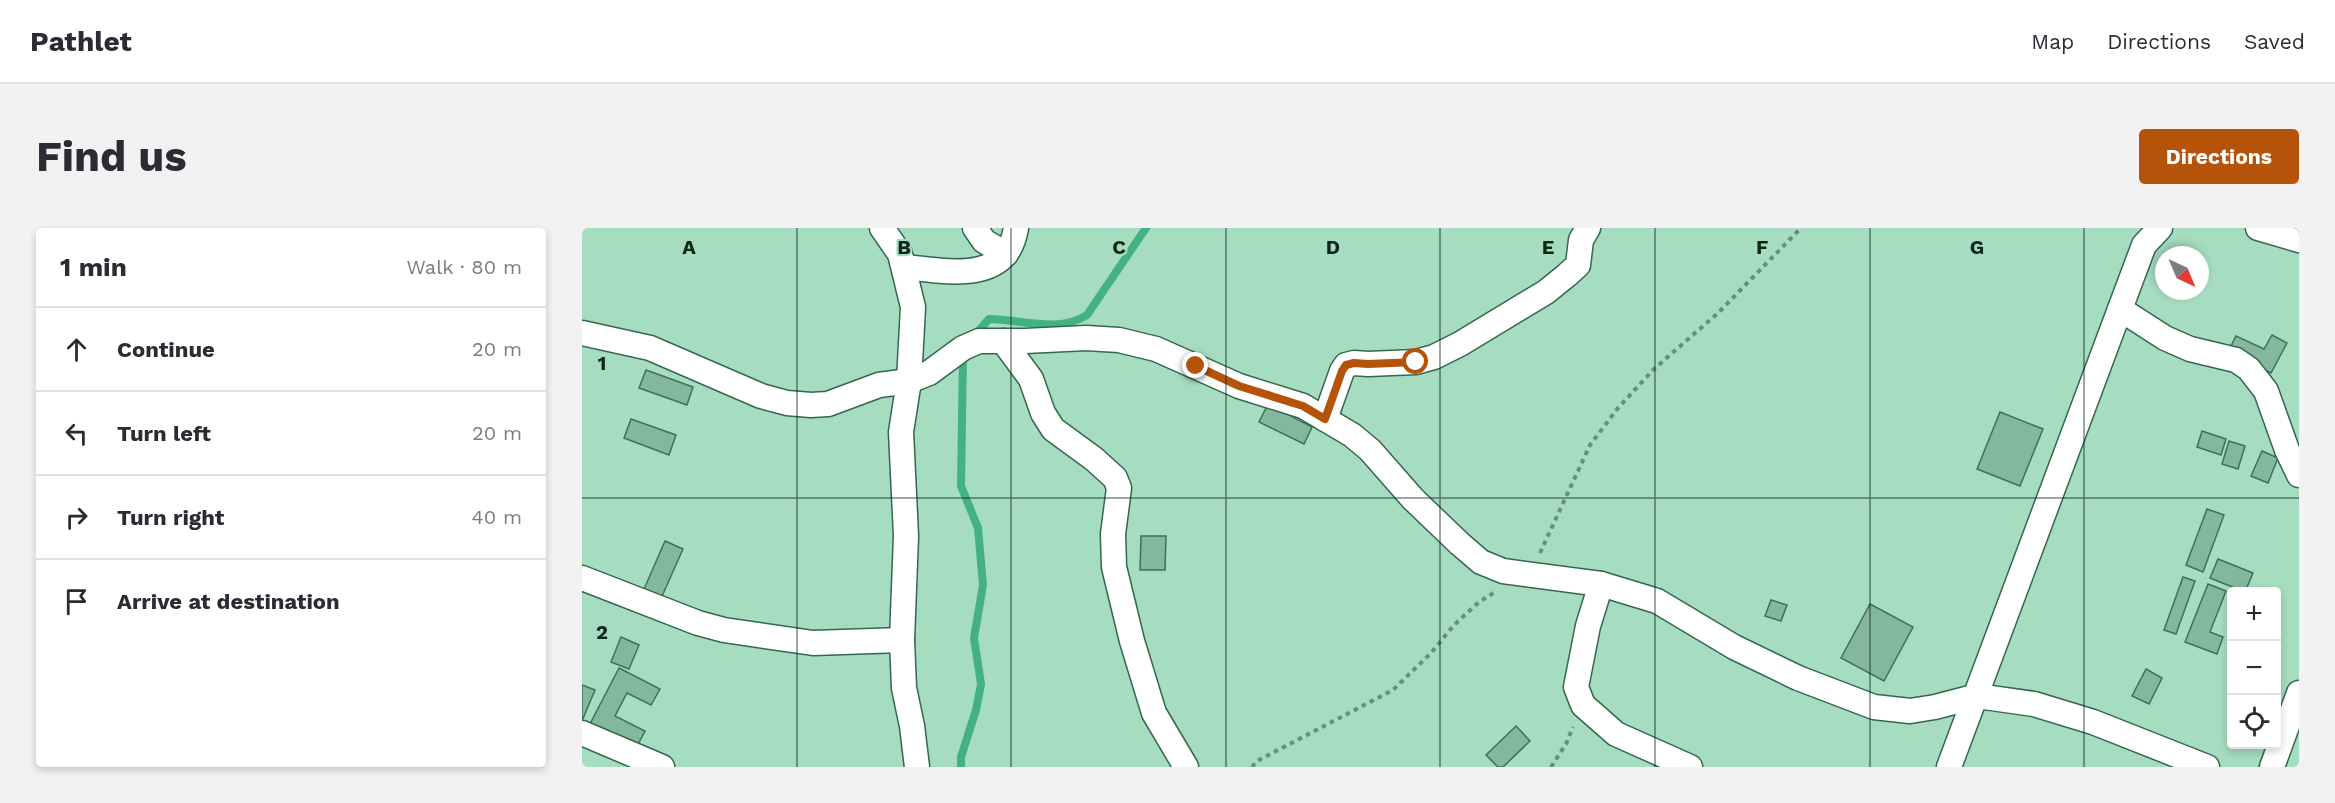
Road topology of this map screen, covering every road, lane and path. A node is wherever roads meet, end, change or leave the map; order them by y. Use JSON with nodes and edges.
{"nodes":[{"id":1,"x":882,"y":228,"type":"edge"},
{"id":2,"x":975,"y":228,"type":"edge"},
{"id":3,"x":1016,"y":228,"type":"edge"},
{"id":4,"x":1588,"y":228,"type":"edge"},
{"id":5,"x":1801,"y":228,"type":"edge"},
{"id":6,"x":2160,"y":228,"type":"edge"},
{"id":7,"x":2258,"y":228,"type":"edge"},
{"id":8,"x":2299,"y":240,"type":"edge"},
{"id":9,"x":1006,"y":254,"type":"junction"},
{"id":10,"x":904,"y":267,"type":"junction"},
{"id":11,"x":2120,"y":309,"type":"junction"},
{"id":12,"x":582,"y":333,"type":"edge"},
{"id":13,"x":1003,"y":341,"type":"junction"},
{"id":14,"x":909,"y":381,"type":"junction"},
{"id":15,"x":1325,"y":419,"type":"junction"},
{"id":16,"x":2299,"y":475,"type":"edge"},
{"id":17,"x":1527,"y":575,"type":"junction"},
{"id":18,"x":582,"y":578,"type":"edge"},
{"id":19,"x":1601,"y":584,"type":"junction"},
{"id":20,"x":902,"y":640,"type":"junction"},
{"id":21,"x":2299,"y":693,"type":"edge"},
{"id":22,"x":1977,"y":696,"type":"junction"},
{"id":23,"x":1583,"y":705,"type":"junction"},
{"id":24,"x":582,"y":733,"type":"edge"},
{"id":25,"x":662,"y":767,"type":"edge"},
{"id":26,"x":917,"y":767,"type":"edge"},
{"id":27,"x":1186,"y":767,"type":"edge"},
{"id":28,"x":1252,"y":767,"type":"edge"},
{"id":29,"x":1551,"y":767,"type":"edge"},
{"id":30,"x":1690,"y":767,"type":"edge"},
{"id":31,"x":1949,"y":767,"type":"edge"},
{"id":32,"x":2208,"y":767,"type":"edge"},
{"id":33,"x":2272,"y":767,"type":"edge"}],
"edges":[{"from":1,"to":10,"type":"street"},
{"from":2,"to":9,"type":"street"},
{"from":3,"to":9,"type":"street"},
{"from":4,"to":15,"type":"street"},
{"from":5,"to":17,"type":"path"},
{"from":6,"to":11,"type":"street"},
{"from":7,"to":8,"type":"street"},
{"from":9,"to":10,"type":"street"},
{"from":10,"to":14,"type":"street"},
{"from":11,"to":16,"type":"street"},
{"from":11,"to":22,"type":"street"},
{"from":12,"to":14,"type":"street"},
{"from":13,"to":14,"type":"street"},
{"from":13,"to":15,"type":"street"},
{"from":13,"to":27,"type":"street"},
{"from":14,"to":20,"type":"street"},
{"from":15,"to":17,"type":"street"},
{"from":17,"to":19,"type":"street"},
{"from":17,"to":28,"type":"path"},
{"from":18,"to":20,"type":"street"},
{"from":19,"to":22,"type":"street"},
{"from":19,"to":23,"type":"street"},
{"from":20,"to":26,"type":"street"},
{"from":21,"to":33,"type":"street"},
{"from":22,"to":31,"type":"street"},
{"from":22,"to":32,"type":"street"},
{"from":23,"to":29,"type":"path"},
{"from":23,"to":30,"type":"street"},
{"from":24,"to":25,"type":"street"}]}
